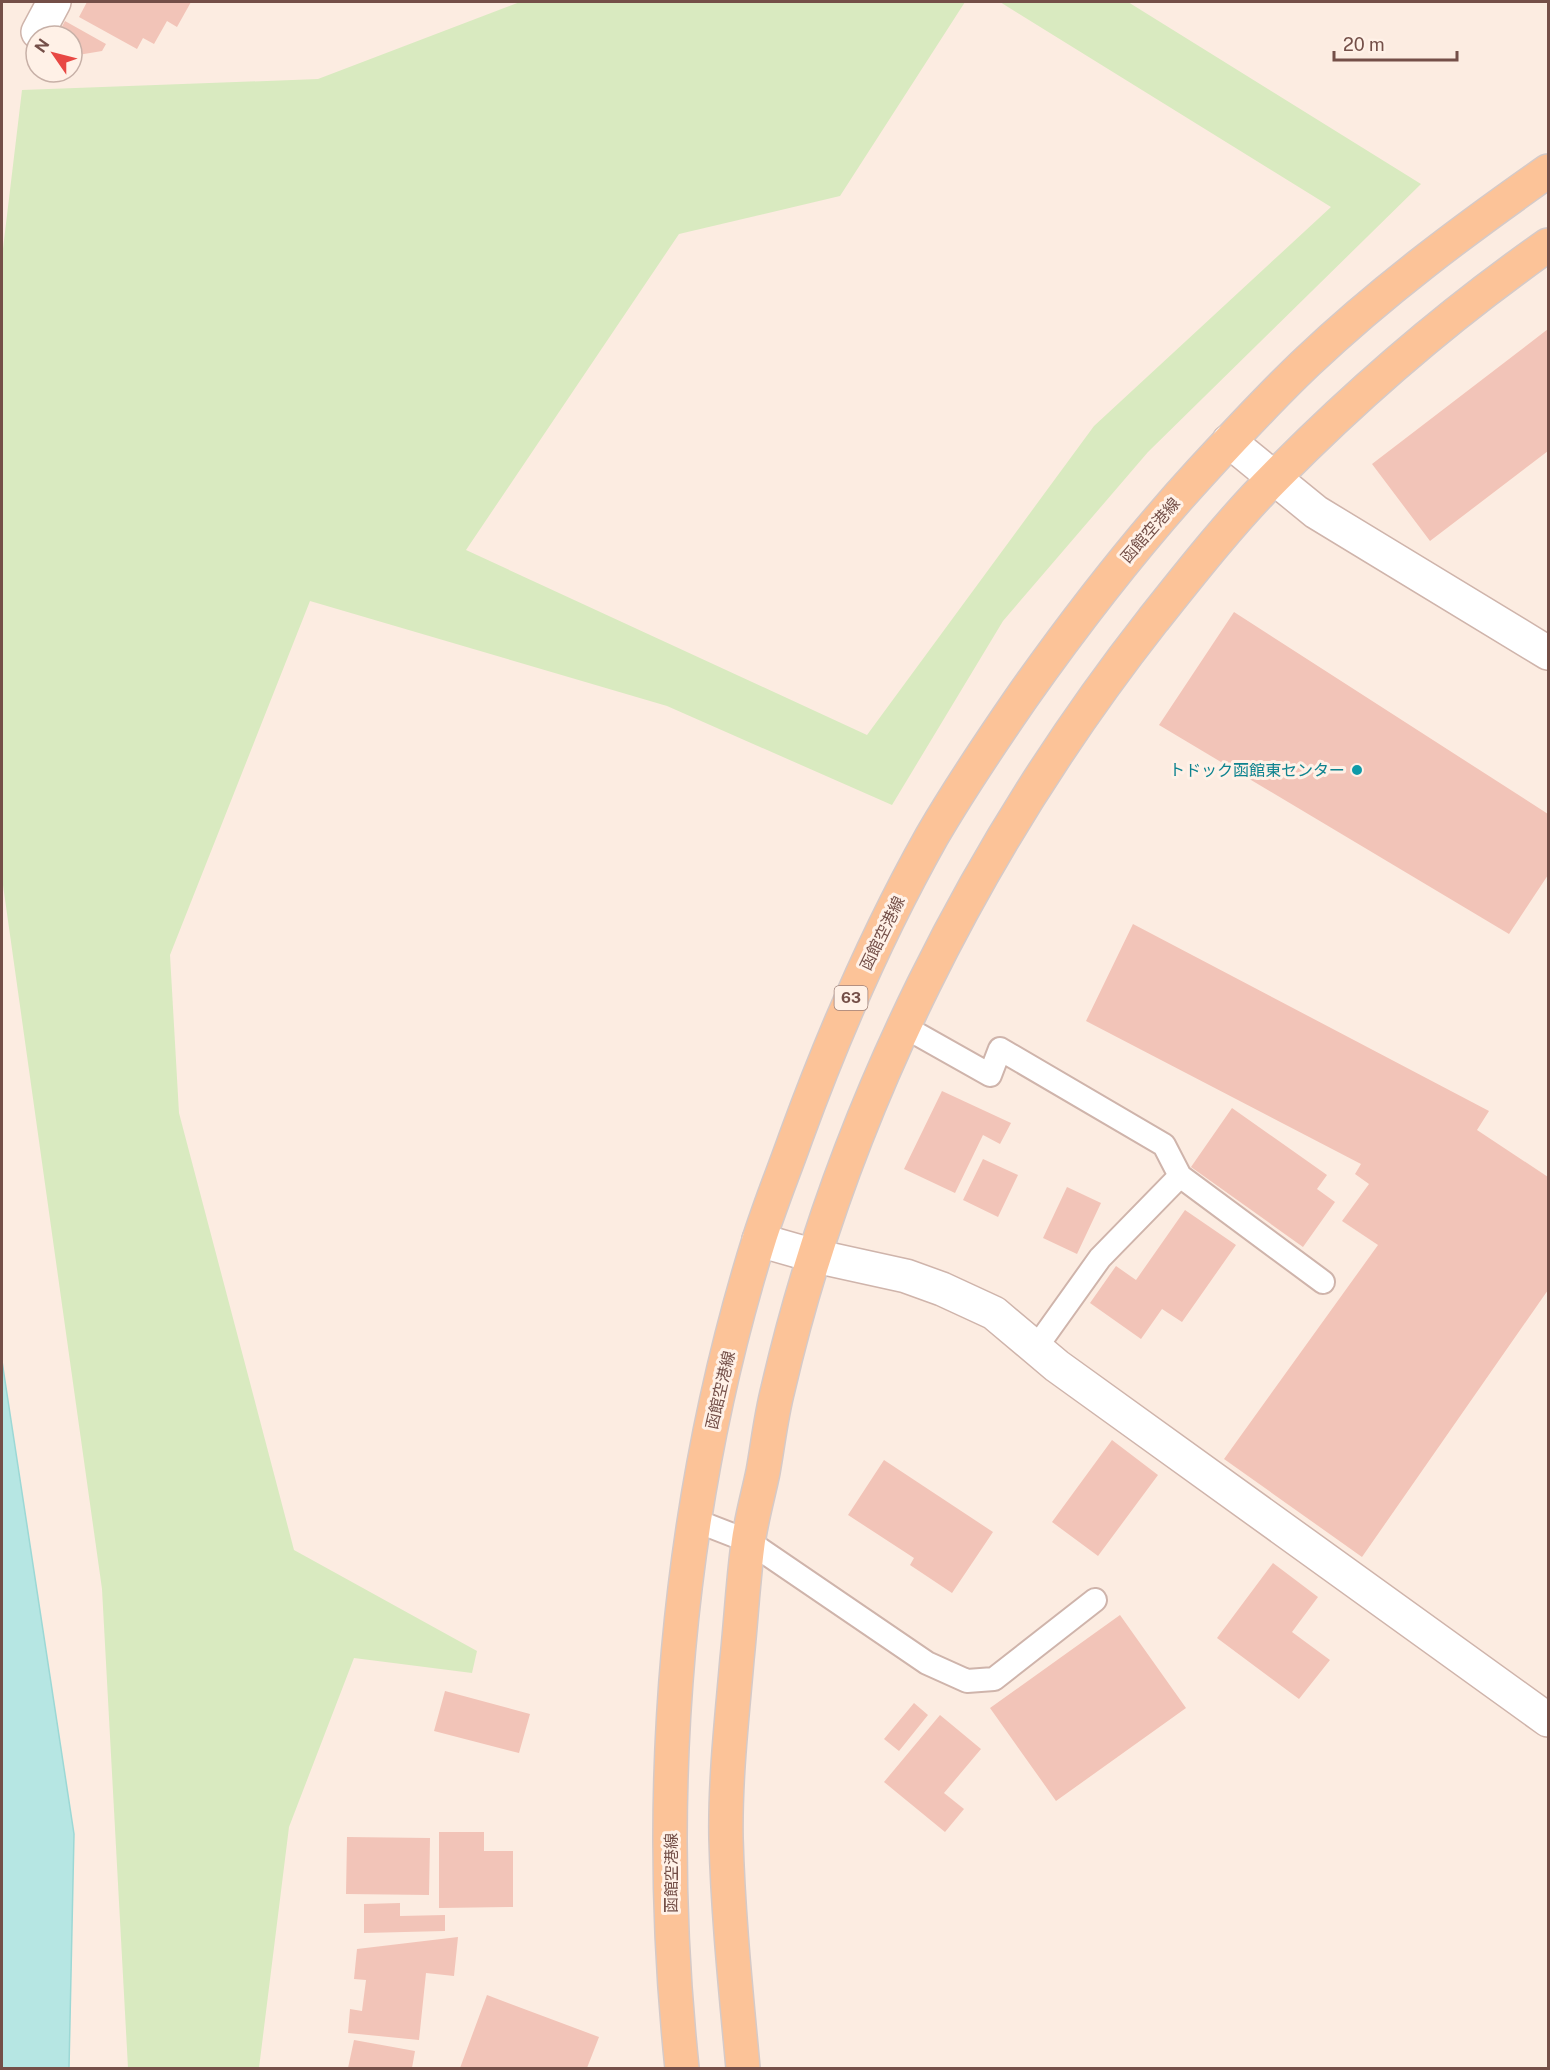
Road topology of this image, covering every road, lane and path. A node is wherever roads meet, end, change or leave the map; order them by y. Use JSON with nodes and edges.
{"nodes":[{"id":1,"x":54,"y":2,"type":"edge"},
{"id":2,"x":42,"y":24,"type":"edge"},
{"id":3,"x":1548,"y":171,"type":"edge"},
{"id":4,"x":1548,"y":244,"type":"edge"},
{"id":5,"x":1229,"y":441,"type":"junction"},
{"id":6,"x":1273,"y":479,"type":"junction"},
{"id":7,"x":1548,"y":653,"type":"edge"},
{"id":8,"x":903,"y":1026,"type":"junction"},
{"id":9,"x":1180,"y":1176,"type":"junction"},
{"id":10,"x":759,"y":1240,"type":"junction"},
{"id":11,"x":815,"y":1256,"type":"junction"},
{"id":12,"x":1323,"y":1282,"type":"dead end"},
{"id":13,"x":1035,"y":1349,"type":"junction"},
{"id":14,"x":694,"y":1520,"type":"junction"},
{"id":15,"x":748,"y":1541,"type":"junction"},
{"id":16,"x":1095,"y":1600,"type":"dead end"},
{"id":17,"x":1548,"y":1720,"type":"edge"},
{"id":18,"x":682,"y":2068,"type":"edge"},
{"id":19,"x":743,"y":2068,"type":"edge"}],
"edges":[{"from":1,"to":2,"type":"street"},
{"from":3,"to":5,"type":"main road","name":"函館空港線","number":"63"},
{"from":4,"to":6,"type":"main road"},
{"from":5,"to":6,"type":"street"},
{"from":5,"to":10,"type":"main road","name":"函館空港線","number":"63"},
{"from":6,"to":7,"type":"street"},
{"from":6,"to":8,"type":"main road"},
{"from":8,"to":9,"type":"lane"},
{"from":8,"to":11,"type":"main road"},
{"from":9,"to":12,"type":"lane"},
{"from":9,"to":13,"type":"lane"},
{"from":10,"to":11,"type":"street"},
{"from":10,"to":14,"type":"main road","name":"函館空港線","number":"63"},
{"from":11,"to":13,"type":"street"},
{"from":11,"to":15,"type":"main road"},
{"from":13,"to":17,"type":"street"},
{"from":14,"to":15,"type":"lane"},
{"from":14,"to":18,"type":"main road","name":"函館空港線","number":"63"},
{"from":15,"to":16,"type":"lane"},
{"from":15,"to":19,"type":"main road"}]}
